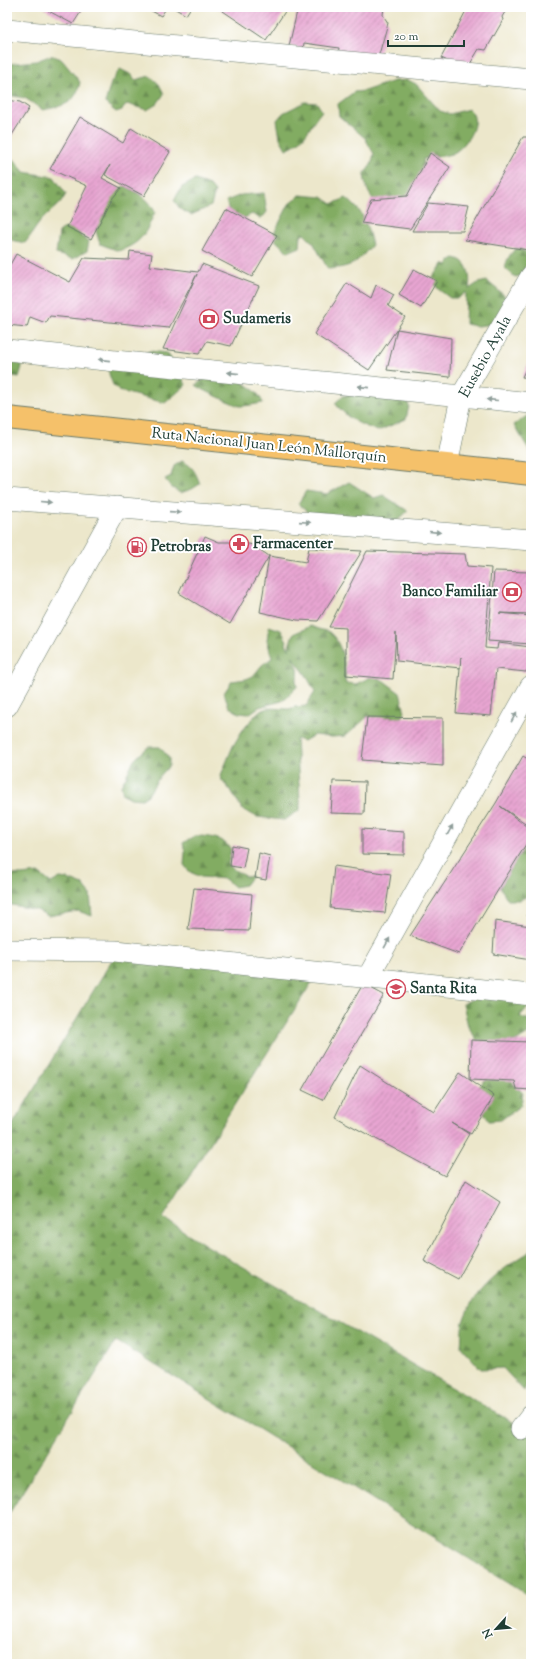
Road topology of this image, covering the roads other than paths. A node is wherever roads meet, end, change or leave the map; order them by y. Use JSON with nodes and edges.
{"nodes":[{"id":1,"x":7,"y":30,"type":"edge"},
{"id":2,"x":531,"y":79,"type":"edge"},
{"id":3,"x":531,"y":276,"type":"edge"},
{"id":4,"x":7,"y":350,"type":"edge"},
{"id":5,"x":461,"y":397,"type":"junction"},
{"id":6,"x":531,"y":403,"type":"edge"},
{"id":7,"x":7,"y":418,"type":"edge"},
{"id":8,"x":447,"y":466,"type":"junction"},
{"id":9,"x":531,"y":474,"type":"edge"},
{"id":10,"x":7,"y":499,"type":"edge"},
{"id":11,"x":117,"y":507,"type":"junction"},
{"id":12,"x":531,"y":540,"type":"edge"},
{"id":13,"x":531,"y":686,"type":"edge"},
{"id":14,"x":7,"y":706,"type":"edge"},
{"id":15,"x":7,"y":950,"type":"edge"},
{"id":16,"x":368,"y":977,"type":"junction"},
{"id":17,"x":531,"y":995,"type":"edge"}],
"edges":[{"from":1,"to":2,"type":"street"},
{"from":3,"to":5,"type":"street","name":"Eusebio Ayala"},
{"from":5,"to":4,"type":"street","one_way":true},
{"from":6,"to":5,"type":"street","one_way":true},
{"from":5,"to":8,"type":"street","name":"Eusebio Ayala"},
{"from":7,"to":8,"type":"highway","name":"Ruta Nacional Juan León Mallorquín"},
{"from":8,"to":9,"type":"highway","name":"Ruta Nacional Juan León Mallorquín"},
{"from":10,"to":11,"type":"street","one_way":true},
{"from":11,"to":12,"type":"street","one_way":true},
{"from":11,"to":14,"type":"street"},
{"from":16,"to":13,"type":"street","one_way":true},
{"from":15,"to":16,"type":"street"},
{"from":16,"to":17,"type":"street"}]}
